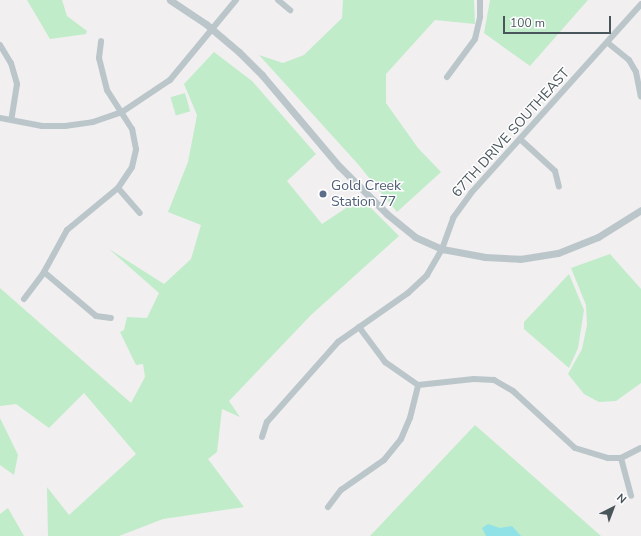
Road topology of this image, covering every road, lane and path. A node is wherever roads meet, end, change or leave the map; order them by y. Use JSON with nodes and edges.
{"nodes":[{"id":1,"x":170,"y":0,"type":"edge"},
{"id":2,"x":236,"y":0,"type":"edge"},
{"id":3,"x":278,"y":0,"type":"edge"},
{"id":4,"x":480,"y":0,"type":"edge"},
{"id":5,"x":641,"y":4,"type":"edge"},
{"id":6,"x":290,"y":10,"type":"dead end"},
{"id":7,"x":213,"y":30,"type":"junction"},
{"id":8,"x":101,"y":41,"type":"dead end"},
{"id":9,"x":608,"y":42,"type":"junction"},
{"id":10,"x":0,"y":45,"type":"edge"},
{"id":11,"x":447,"y":77,"type":"dead end"},
{"id":12,"x":641,"y":97,"type":"edge"},
{"id":13,"x":122,"y":112,"type":"junction"},
{"id":14,"x":0,"y":118,"type":"edge"},
{"id":15,"x":11,"y":120,"type":"junction"},
{"id":16,"x":520,"y":139,"type":"junction"},
{"id":17,"x":559,"y":187,"type":"dead end"},
{"id":18,"x":118,"y":188,"type":"junction"},
{"id":19,"x":140,"y":213,"type":"dead end"},
{"id":20,"x":640,"y":213,"type":"edge"},
{"id":21,"x":442,"y":249,"type":"junction"},
{"id":22,"x":44,"y":272,"type":"junction"},
{"id":23,"x":24,"y":299,"type":"dead end"},
{"id":24,"x":111,"y":318,"type":"dead end"},
{"id":25,"x":359,"y":327,"type":"junction"},
{"id":26,"x":418,"y":385,"type":"junction"},
{"id":27,"x":262,"y":437,"type":"dead end"},
{"id":28,"x":641,"y":448,"type":"edge"},
{"id":29,"x":621,"y":458,"type":"junction"},
{"id":30,"x":631,"y":496,"type":"dead end"},
{"id":31,"x":328,"y":507,"type":"dead end"}],
"edges":[{"from":1,"to":7,"type":"street"},
{"from":2,"to":7,"type":"street"},
{"from":3,"to":6,"type":"street"},
{"from":4,"to":11,"type":"street"},
{"from":5,"to":9,"type":"street","name":"67TH DRIVE SOUTHEAST"},
{"from":7,"to":13,"type":"street"},
{"from":7,"to":21,"type":"street"},
{"from":8,"to":13,"type":"street"},
{"from":9,"to":12,"type":"street"},
{"from":9,"to":16,"type":"street","name":"67TH DRIVE SOUTHEAST"},
{"from":10,"to":15,"type":"street"},
{"from":13,"to":15,"type":"street"},
{"from":13,"to":18,"type":"street"},
{"from":14,"to":15,"type":"street"},
{"from":16,"to":17,"type":"street"},
{"from":16,"to":21,"type":"street","name":"67TH DRIVE SOUTHEAST"},
{"from":18,"to":19,"type":"street"},
{"from":18,"to":22,"type":"street"},
{"from":20,"to":21,"type":"street"},
{"from":21,"to":25,"type":"street","name":"67TH DRIVE SOUTHEAST"},
{"from":22,"to":23,"type":"street"},
{"from":22,"to":24,"type":"street"},
{"from":25,"to":26,"type":"street"},
{"from":25,"to":27,"type":"street","name":"67TH DRIVE SOUTHEAST"},
{"from":26,"to":29,"type":"street"},
{"from":26,"to":31,"type":"street"},
{"from":28,"to":29,"type":"street"},
{"from":29,"to":30,"type":"street"}]}
